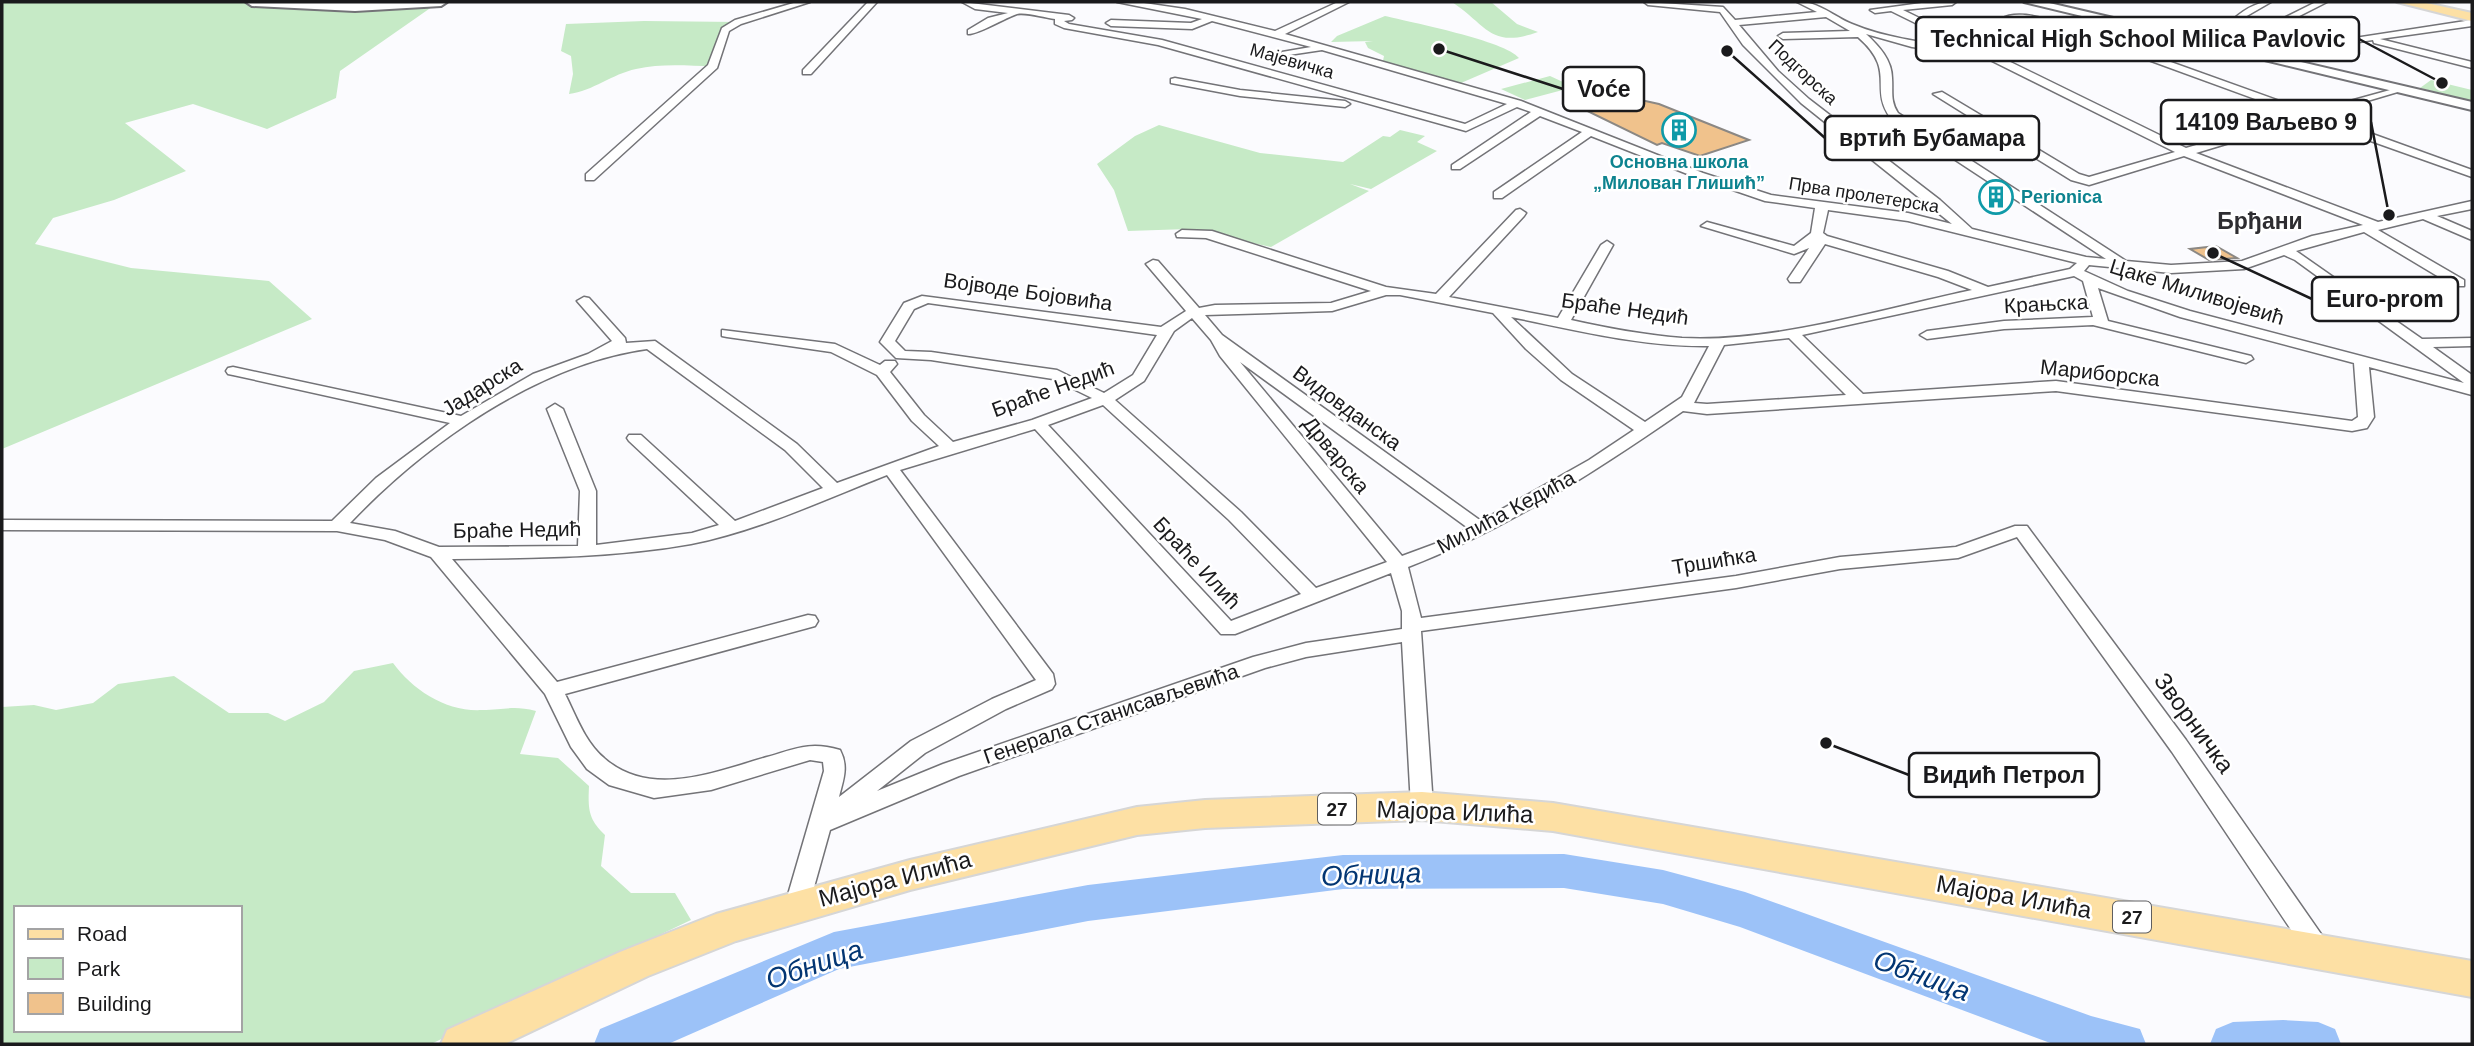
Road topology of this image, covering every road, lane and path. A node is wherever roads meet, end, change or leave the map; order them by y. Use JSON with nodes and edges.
{"nodes":[{"id":1,"x":252,"y":2,"type":"edge"},
{"id":2,"x":441,"y":2,"type":"edge"},
{"id":3,"x":806,"y":2,"type":"edge"},
{"id":4,"x":873,"y":2,"type":"edge"},
{"id":5,"x":966,"y":2,"type":"edge"},
{"id":6,"x":1121,"y":2,"type":"edge"},
{"id":7,"x":1345,"y":2,"type":"edge"},
{"id":8,"x":1648,"y":2,"type":"edge"},
{"id":9,"x":1801,"y":2,"type":"edge"},
{"id":10,"x":1952,"y":2,"type":"edge"},
{"id":11,"x":2030,"y":2,"type":"edge"},
{"id":12,"x":2267,"y":2,"type":"edge"},
{"id":13,"x":2323,"y":2,"type":"edge"},
{"id":14,"x":2404,"y":2,"type":"edge"},
{"id":15,"x":1892,"y":8,"type":"junction"},
{"id":16,"x":1875,"y":10,"type":"dead end"},
{"id":17,"x":1018,"y":11,"type":"junction"},
{"id":18,"x":1830,"y":13,"type":"junction"},
{"id":19,"x":1062,"y":16,"type":"junction"},
{"id":20,"x":2472,"y":17,"type":"edge"},
{"id":21,"x":1212,"y":18,"type":"junction"},
{"id":22,"x":2006,"y":19,"type":"dead end"},
{"id":23,"x":1731,"y":23,"type":"junction"},
{"id":24,"x":2472,"y":23,"type":"edge"},
{"id":25,"x":1855,"y":30,"type":"junction"},
{"id":26,"x":2263,"y":31,"type":"dead end"},
{"id":27,"x":971,"y":32,"type":"dead end"},
{"id":28,"x":1276,"y":34,"type":"junction"},
{"id":29,"x":1783,"y":36,"type":"dead end"},
{"id":30,"x":2370,"y":39,"type":"junction"},
{"id":31,"x":2207,"y":44,"type":"junction"},
{"id":32,"x":1325,"y":48,"type":"junction"},
{"id":33,"x":2120,"y":48,"type":"junction"},
{"id":34,"x":2281,"y":50,"type":"dead end"},
{"id":35,"x":1982,"y":52,"type":"junction"},
{"id":36,"x":1285,"y":54,"type":"dead end"},
{"id":37,"x":2472,"y":65,"type":"edge"},
{"id":38,"x":807,"y":72,"type":"dead end"},
{"id":39,"x":1175,"y":81,"type":"dead end"},
{"id":40,"x":2397,"y":89,"type":"junction"},
{"id":41,"x":1938,"y":94,"type":"dead end"},
{"id":42,"x":1361,"y":103,"type":"junction"},
{"id":43,"x":1517,"y":103,"type":"junction"},
{"id":44,"x":2472,"y":106,"type":"edge"},
{"id":45,"x":1541,"y":111,"type":"junction"},
{"id":46,"x":2312,"y":116,"type":"junction"},
{"id":47,"x":1591,"y":131,"type":"junction"},
{"id":48,"x":2189,"y":154,"type":"junction"},
{"id":49,"x":1457,"y":167,"type":"dead end"},
{"id":50,"x":2472,"y":174,"type":"edge"},
{"id":51,"x":590,"y":177,"type":"dead end"},
{"id":52,"x":1498,"y":195,"type":"dead end"},
{"id":53,"x":2472,"y":205,"type":"edge"},
{"id":54,"x":1822,"y":206,"type":"junction"},
{"id":55,"x":1520,"y":213,"type":"dead end"},
{"id":56,"x":2426,"y":216,"type":"junction"},
{"id":57,"x":1707,"y":226,"type":"dead end"},
{"id":58,"x":2372,"y":227,"type":"junction"},
{"id":59,"x":1966,"y":230,"type":"junction"},
{"id":60,"x":1182,"y":234,"type":"dead end"},
{"id":61,"x":2472,"y":236,"type":"edge"},
{"id":62,"x":1820,"y":237,"type":"junction"},
{"id":63,"x":1607,"y":245,"type":"dead end"},
{"id":64,"x":2283,"y":250,"type":"junction"},
{"id":65,"x":1153,"y":264,"type":"dead end"},
{"id":66,"x":2124,"y":265,"type":"junction"},
{"id":67,"x":2080,"y":266,"type":"junction"},
{"id":68,"x":1795,"y":279,"type":"dead end"},
{"id":69,"x":2089,"y":281,"type":"junction"},
{"id":70,"x":2459,"y":283,"type":"dead end"},
{"id":71,"x":1984,"y":290,"type":"junction"},
{"id":72,"x":1385,"y":292,"type":"junction"},
{"id":73,"x":1440,"y":298,"type":"junction"},
{"id":74,"x":584,"y":301,"type":"dead end"},
{"id":75,"x":1498,"y":310,"type":"junction"},
{"id":76,"x":1193,"y":313,"type":"junction"},
{"id":77,"x":1562,"y":323,"type":"junction"},
{"id":78,"x":2102,"y":323,"type":"junction"},
{"id":79,"x":1165,"y":332,"type":"junction"},
{"id":80,"x":1792,"y":332,"type":"junction"},
{"id":81,"x":727,"y":333,"type":"dead end"},
{"id":82,"x":1927,"y":335,"type":"dead end"},
{"id":83,"x":1217,"y":338,"type":"junction"},
{"id":84,"x":1719,"y":341,"type":"junction"},
{"id":85,"x":2472,"y":342,"type":"edge"},
{"id":86,"x":2417,"y":343,"type":"junction"},
{"id":87,"x":613,"y":349,"type":"junction"},
{"id":88,"x":901,"y":355,"type":"junction"},
{"id":89,"x":2246,"y":359,"type":"dead end"},
{"id":90,"x":2361,"y":359,"type":"junction"},
{"id":91,"x":233,"y":371,"type":"dead end"},
{"id":92,"x":883,"y":372,"type":"junction"},
{"id":93,"x":2472,"y":382,"type":"edge"},
{"id":94,"x":2472,"y":390,"type":"edge"},
{"id":95,"x":1105,"y":399,"type":"junction"},
{"id":96,"x":1861,"y":401,"type":"junction"},
{"id":97,"x":1682,"y":406,"type":"junction"},
{"id":98,"x":555,"y":409,"type":"dead end"},
{"id":99,"x":464,"y":421,"type":"junction"},
{"id":100,"x":1038,"y":423,"type":"junction"},
{"id":101,"x":1646,"y":430,"type":"junction"},
{"id":102,"x":635,"y":438,"type":"dead end"},
{"id":103,"x":949,"y":447,"type":"junction"},
{"id":104,"x":890,"y":468,"type":"junction"},
{"id":105,"x":835,"y":490,"type":"junction"},
{"id":106,"x":2,"y":525,"type":"edge"},
{"id":107,"x":337,"y":526,"type":"junction"},
{"id":108,"x":733,"y":528,"type":"junction"},
{"id":109,"x":1481,"y":529,"type":"junction"},
{"id":110,"x":2021,"y":530,"type":"joint"},
{"id":111,"x":587,"y":552,"type":"junction"},
{"id":112,"x":437,"y":553,"type":"junction"},
{"id":113,"x":1398,"y":564,"type":"junction"},
{"id":114,"x":1314,"y":596,"type":"junction"},
{"id":115,"x":808,"y":621,"type":"dead end"},
{"id":116,"x":1412,"y":630,"type":"junction"},
{"id":117,"x":553,"y":690,"type":"junction"},
{"id":118,"x":1422,"y":806,"type":"junction"},
{"id":119,"x":820,"y":824,"type":"junction"},
{"id":120,"x":797,"y":905,"type":"junction"},
{"id":121,"x":2319,"y":951,"type":"junction"},
{"id":122,"x":2472,"y":979,"type":"edge"},
{"id":123,"x":479,"y":1036,"type":"edge"}],
"edges":[{"from":1,"to":2,"type":"street"},
{"from":3,"to":51,"type":"street"},
{"from":4,"to":38,"type":"street"},
{"from":5,"to":17,"type":"street"},
{"from":6,"to":21,"type":"street","name":"Прва пролетерска"},
{"from":7,"to":28,"type":"street"},
{"from":8,"to":23,"type":"street","name":"Подгорска"},
{"from":9,"to":18,"type":"street"},
{"from":10,"to":15,"type":"street"},
{"from":11,"to":31,"type":"street"},
{"from":12,"to":31,"type":"street"},
{"from":13,"to":26,"type":"street"},
{"from":14,"to":20,"type":"main road"},
{"from":15,"to":16,"type":"street"},
{"from":15,"to":35,"type":"street"},
{"from":17,"to":19,"type":"street"},
{"from":17,"to":27,"type":"street"},
{"from":18,"to":23,"type":"street"},
{"from":18,"to":25,"type":"street"},
{"from":19,"to":21,"type":"street"},
{"from":19,"to":42,"type":"street","name":"Мајевичка"},
{"from":21,"to":28,"type":"street","name":"Прва пролетерска"},
{"from":22,"to":33,"type":"street"},
{"from":23,"to":59,"type":"street","name":"Подгорска"},
{"from":24,"to":30,"type":"street"},
{"from":25,"to":29,"type":"street"},
{"from":25,"to":35,"type":"street"},
{"from":25,"to":66,"type":"street"},
{"from":28,"to":32,"type":"street","name":"Прва пролетерска"},
{"from":30,"to":34,"type":"street"},
{"from":30,"to":37,"type":"street"},
{"from":31,"to":33,"type":"street"},
{"from":31,"to":40,"type":"street"},
{"from":32,"to":36,"type":"street"},
{"from":32,"to":43,"type":"street","name":"Прва пролетерска"},
{"from":33,"to":35,"type":"street"},
{"from":33,"to":46,"type":"street"},
{"from":35,"to":48,"type":"street"},
{"from":39,"to":42,"type":"street"},
{"from":40,"to":44,"type":"street"},
{"from":40,"to":46,"type":"street"},
{"from":41,"to":48,"type":"street"},
{"from":42,"to":43,"type":"street"},
{"from":43,"to":45,"type":"street","name":"Прва пролетерска"},
{"from":45,"to":47,"type":"street","name":"Прва пролетерска"},
{"from":45,"to":49,"type":"street"},
{"from":46,"to":48,"type":"street"},
{"from":46,"to":50,"type":"street"},
{"from":47,"to":52,"type":"street"},
{"from":47,"to":54,"type":"street","name":"Прва пролетерска"},
{"from":48,"to":58,"type":"street"},
{"from":53,"to":56,"type":"street","name":"Прва пролетерска"},
{"from":54,"to":59,"type":"street","name":"Прва пролетерска"},
{"from":54,"to":62,"type":"street"},
{"from":55,"to":73,"type":"street"},
{"from":56,"to":58,"type":"street","name":"Прва пролетерска"},
{"from":56,"to":61,"type":"street"},
{"from":57,"to":62,"type":"street"},
{"from":58,"to":64,"type":"street","name":"Прва пролетерска"},
{"from":58,"to":70,"type":"street"},
{"from":59,"to":67,"type":"street","name":"Прва пролетерска"},
{"from":60,"to":72,"type":"street"},
{"from":62,"to":68,"type":"street"},
{"from":62,"to":71,"type":"street"},
{"from":63,"to":77,"type":"street"},
{"from":64,"to":66,"type":"street","name":"Прва пролетерска"},
{"from":64,"to":86,"type":"street"},
{"from":65,"to":76,"type":"street","name":"Видовданска"},
{"from":66,"to":67,"type":"street","name":"Прва пролетерска"},
{"from":67,"to":69,"type":"street","name":"Цаке Миливојевић"},
{"from":67,"to":71,"type":"street","name":"Браће Недић"},
{"from":69,"to":78,"type":"street"},
{"from":69,"to":90,"type":"street","name":"Цаке Миливојевић"},
{"from":71,"to":80,"type":"street","name":"Браће Недић"},
{"from":72,"to":73,"type":"street","name":"Браће Недић"},
{"from":72,"to":76,"type":"street","name":"Браће Недић"},
{"from":73,"to":75,"type":"street","name":"Браће Недић"},
{"from":74,"to":87,"type":"street"},
{"from":75,"to":77,"type":"street","name":"Браће Недић"},
{"from":75,"to":101,"type":"street"},
{"from":76,"to":79,"type":"street","name":"Браће Недић"},
{"from":76,"to":83,"type":"street","name":"Видовданска"},
{"from":77,"to":84,"type":"street","name":"Браће Недић"},
{"from":78,"to":82,"type":"street","name":"Крањска"},
{"from":78,"to":89,"type":"street","name":"Крањска"},
{"from":79,"to":88,"type":"street","name":"Војводе Бојовића"},
{"from":79,"to":95,"type":"street","name":"Браће Недић"},
{"from":80,"to":84,"type":"street","name":"Браће Недић"},
{"from":80,"to":96,"type":"street"},
{"from":81,"to":92,"type":"street"},
{"from":83,"to":109,"type":"street","name":"Видовданска"},
{"from":83,"to":113,"type":"street","name":"Дрварска"},
{"from":84,"to":97,"type":"street","name":"Милића Кедића"},
{"from":85,"to":86,"type":"street"},
{"from":86,"to":93,"type":"street"},
{"from":87,"to":99,"type":"street","name":"Јадарска"},
{"from":87,"to":105,"type":"street","name":"Јадарска"},
{"from":88,"to":92,"type":"street"},
{"from":88,"to":95,"type":"street"},
{"from":90,"to":94,"type":"street","name":"Цаке Миливојевић"},
{"from":90,"to":96,"type":"street","name":"Мариборска"},
{"from":91,"to":99,"type":"street"},
{"from":92,"to":103,"type":"street"},
{"from":95,"to":100,"type":"street","name":"Браће Недић"},
{"from":95,"to":114,"type":"street"},
{"from":96,"to":97,"type":"street","name":"Мариборска"},
{"from":97,"to":101,"type":"street","name":"Милића Кедића"},
{"from":98,"to":111,"type":"street"},
{"from":99,"to":107,"type":"street","name":"Јадарска"},
{"from":100,"to":103,"type":"street","name":"Браће Недић"},
{"from":100,"to":114,"type":"street","name":"Браће Илић"},
{"from":101,"to":109,"type":"street","name":"Милића Кедића"},
{"from":102,"to":108,"type":"street"},
{"from":103,"to":104,"type":"street","name":"Браће Недић"},
{"from":104,"to":105,"type":"street","name":"Браће Недић"},
{"from":104,"to":119,"type":"street"},
{"from":105,"to":108,"type":"street","name":"Браће Недић"},
{"from":106,"to":107,"type":"street","name":"Браће Недић"},
{"from":107,"to":112,"type":"street","name":"Браће Недић"},
{"from":108,"to":111,"type":"street","name":"Браће Недић"},
{"from":109,"to":113,"type":"street","name":"Милића Кедића"},
{"from":110,"to":116,"type":"street","name":"Тршићка"},
{"from":110,"to":121,"type":"street","name":"Зворничка"},
{"from":111,"to":112,"type":"street","name":"Браће Недић"},
{"from":112,"to":117,"type":"street"},
{"from":113,"to":114,"type":"street","name":"Браће Илић"},
{"from":113,"to":116,"type":"street"},
{"from":115,"to":117,"type":"street"},
{"from":116,"to":118,"type":"street"},
{"from":116,"to":119,"type":"street","name":"Генерала Станисављевића"},
{"from":117,"to":119,"type":"street"},
{"from":118,"to":120,"type":"main road","name":"Мајора Илића","number":"27"},
{"from":118,"to":121,"type":"main road","name":"Мајора Илића","number":"27"},
{"from":119,"to":120,"type":"street"},
{"from":120,"to":123,"type":"main road","name":"Мајора Илића","number":"27"},
{"from":121,"to":122,"type":"main road","name":"Мајора Илића","number":"27"}]}
